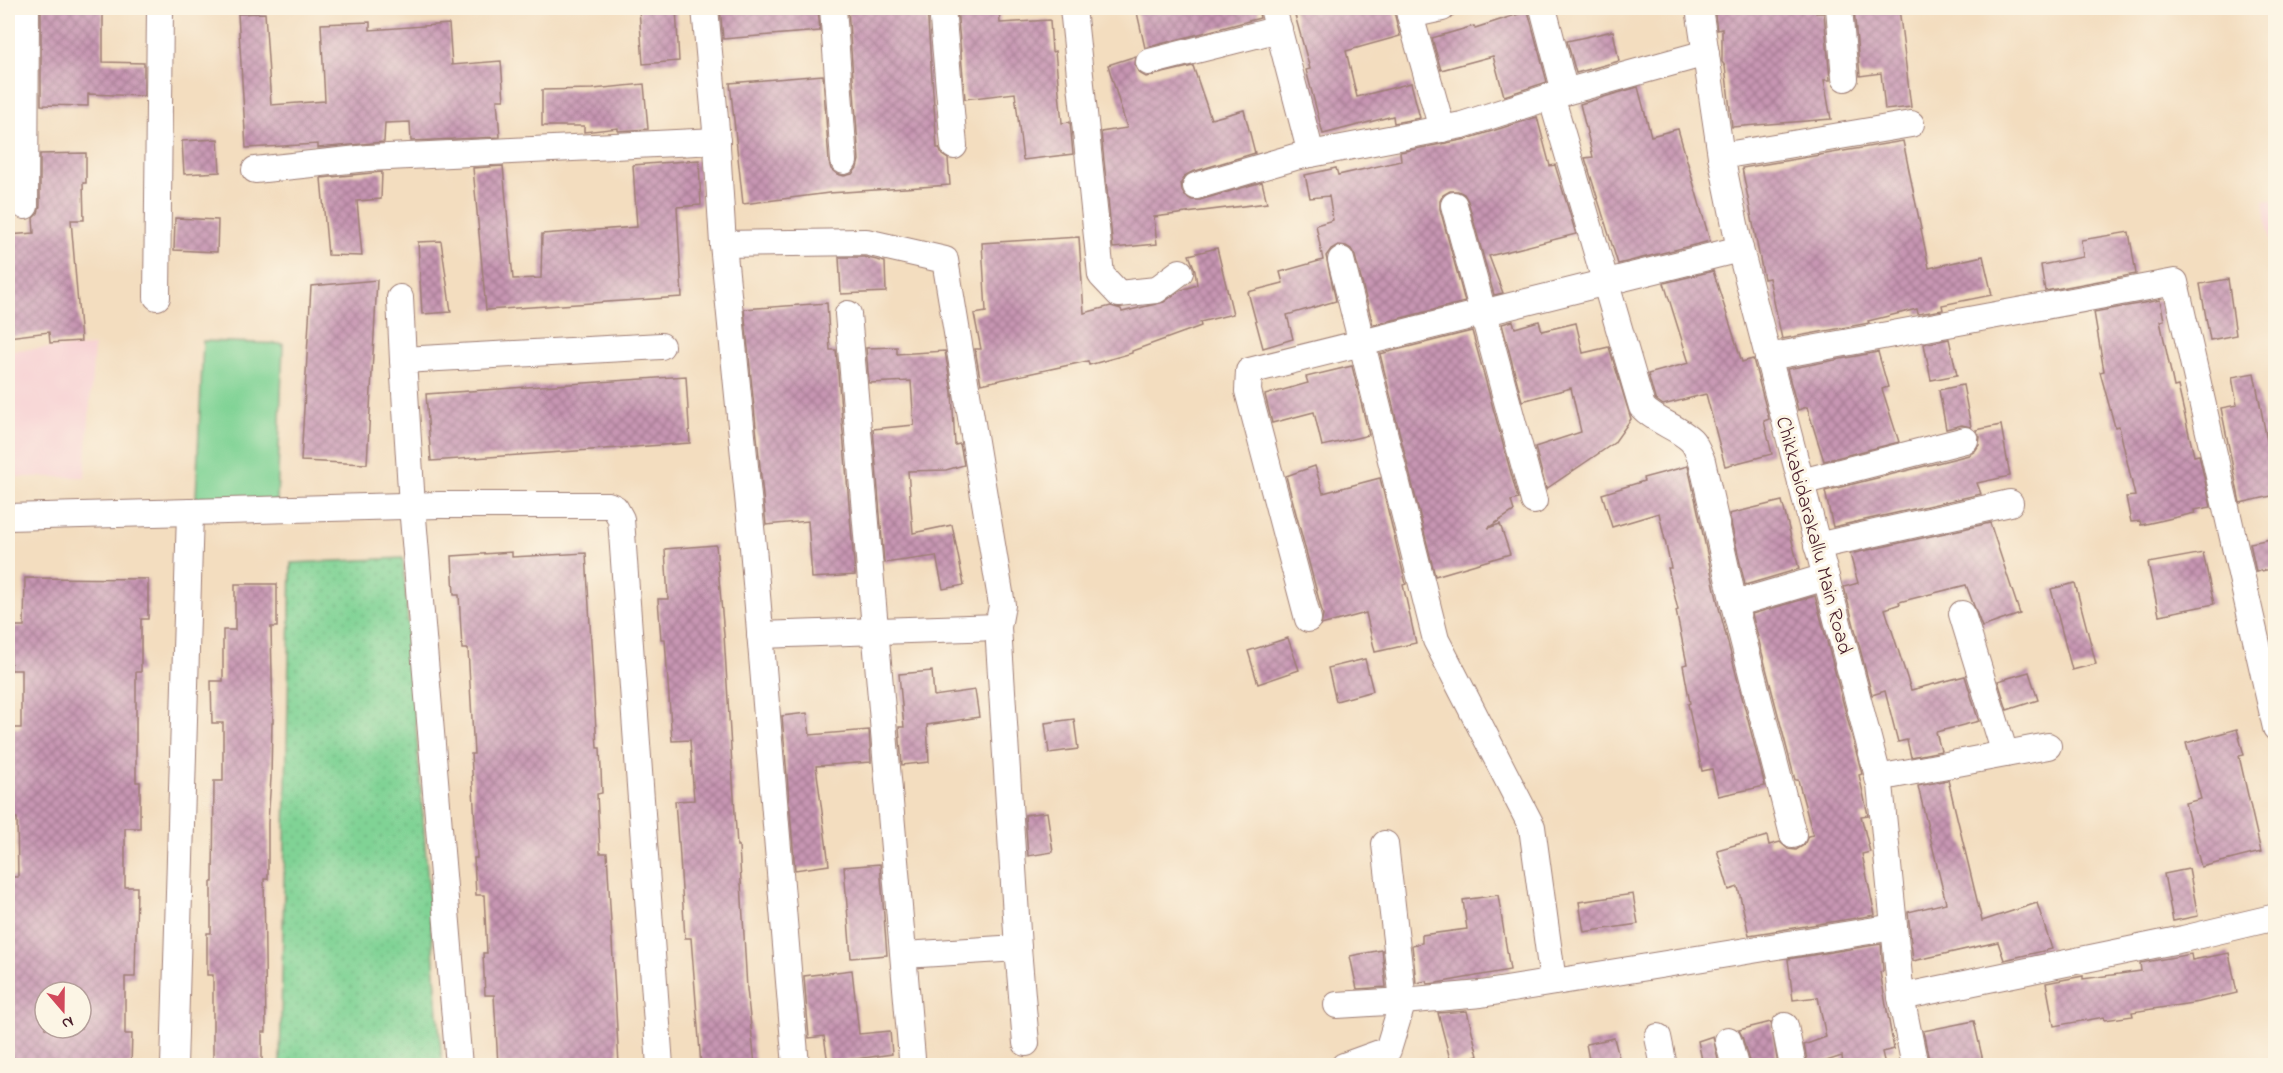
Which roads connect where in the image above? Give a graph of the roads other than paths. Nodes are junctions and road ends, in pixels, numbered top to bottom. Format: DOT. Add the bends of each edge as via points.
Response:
graph roads {
  1 [pos="26,8"];
  2 [pos="160,8"];
  3 [pos="705,8"];
  4 [pos="833,8"];
  5 [pos="942,8"];
  6 [pos="1073,8"];
  7 [pos="1442,8"];
  8 [pos="1543,8"];
  9 [pos="1699,8"];
  10 [pos="1839,8"];
  11 [pos="1409,11"];
  12 [pos="1276,18"];
  13 [pos="1706,53"];
  14 [pos="1149,62"];
  15 [pos="1845,78"];
  16 [pos="1558,94"];
  17 [pos="1911,124"];
  18 [pos="1442,129"];
  19 [pos="717,141"];
  20 [pos="954,146"];
  21 [pos="1311,154"];
  22 [pos="1721,156"];
  23 [pos="844,160"];
  24 [pos="255,170"];
  25 [pos="1196,186"];
  26 [pos="1454,205"];
  27 [pos="26,206"];
  28 [pos="723,244"];
  29 [pos="1740,249"];
  30 [pos="1341,260"];
  31 [pos="1180,272"];
  32 [pos="1606,283"];
  33 [pos="157,297"];
  34 [pos="400,298"];
  35 [pos="1482,313"];
  36 [pos="848,314"];
  37 [pos="1361,343"];
  38 [pos="661,346"];
  39 [pos="1768,357"];
  40 [pos="402,360"];
  41 [pos="1965,440"];
  42 [pos="1801,482"];
  43 [pos="1534,501"];
  44 [pos="2010,503"];
  45 [pos="412,506"];
  46 [pos="190,512"];
  47 [pos="8,517"];
  48 [pos="1817,546"];
  49 [pos="1826,577"];
  50 [pos="1734,604"];
  51 [pos="1962,614"];
  52 [pos="1308,619"];
  53 [pos="998,627"];
  54 [pos="877,631"];
  55 [pos="760,634"];
  56 [pos="2276,728"];
  57 [pos="2048,746"];
  58 [pos="2005,754"];
  59 [pos="1878,778"];
  60 [pos="1793,835"];
  61 [pos="1385,844"];
  62 [pos="2276,917"];
  63 [pos="1894,927"];
  64 [pos="1018,948"];
  65 [pos="904,955"];
  66 [pos="1552,982"];
  67 [pos="1901,997"];
  68 [pos="1403,1001"];
  69 [pos="1337,1005"];
  70 [pos="1785,1026"];
  71 [pos="1658,1037"];
  72 [pos="1728,1040"];
  73 [pos="1026,1043"];
  74 [pos="912,1058"];
  75 [pos="174,1065"];
  76 [pos="459,1065"];
  77 [pos="660,1065"];
  78 [pos="796,1065"];
  79 [pos="1344,1065"];
  80 [pos="1664,1065"];
  81 [pos="1735,1065"];
  82 [pos="1793,1065"];
  83 [pos="1915,1065"];
  1 -- 27 [label="street"];
  2 -- 33 [label="street"];
  3 -- 19 [label="street"];
  4 -- 23 [label="street"];
  5 -- 20 [label="street"];
  6 -- 31 [label="street" via="1101,275 1119,294 1156,290"];
  7 -- 11 [label="street"];
  8 -- 16 [label="street"];
  9 -- 13 [label="street, Chikkabidarakallu Main Road"];
  10 -- 15 [label="street"];
  11 -- 18 [label="street"];
  12 -- 14 [label="street"];
  12 -- 21 [label="street"];
  13 -- 16 [label="street"];
  13 -- 22 [label="street, Chikkabidarakallu Main Road"];
  16 -- 18 [label="street"];
  16 -- 32 [label="street"];
  17 -- 22 [label="street"];
  18 -- 21 [label="street"];
  19 -- 24 [label="street" via="368,158"];
  19 -- 28 [label="street"];
  21 -- 25 [label="street"];
  22 -- 29 [label="street, Chikkabidarakallu Main Road"];
  26 -- 35 [label="street"];
  28 -- 53 [label="street" via="866,242 945,260 1002,605"];
  28 -- 55 [label="street"];
  29 -- 32 [label="street"];
  29 -- 39 [label="street, Chikkabidarakallu Main Road"];
  30 -- 37 [label="street"];
  32 -- 35 [label="street"];
  32 -- 50 [label="street" via="1642,407 1693,441 1702,461"];
  34 -- 40 [label="street"];
  35 -- 37 [label="street"];
  35 -- 43 [label="street"];
  36 -- 54 [label="street"];
  37 -- 52 [label="street" via="1249,371 1248,391"];
  37 -- 66 [label="street" via="1436,640 1532,827"];
  38 -- 40 [label="street"];
  39 -- 42 [label="street, Chikkabidarakallu Main Road"];
  39 -- 56 [label="street" via="2175,282"];
  40 -- 45 [label="street"];
  41 -- 42 [label="street"];
  42 -- 48 [label="street, Chikkabidarakallu Main Road"];
  44 -- 48 [label="street"];
  45 -- 46 [label="street"];
  45 -- 76 [label="street"];
  45 -- 77 [label="street" via="608,505 619,513"];
  46 -- 47 [label="street"];
  46 -- 75 [label="street"];
  48 -- 49 [label="street, Chikkabidarakallu Main Road"];
  49 -- 50 [label="street"];
  49 -- 59 [label="street, Chikkabidarakallu Main Road"];
  50 -- 60 [label="street"];
  51 -- 58 [label="street"];
  53 -- 54 [label="street"];
  53 -- 64 [label="street"];
  54 -- 55 [label="street"];
  54 -- 65 [label="street"];
  55 -- 78 [label="street"];
  57 -- 58 [label="street"];
  58 -- 59 [label="street"];
  59 -- 63 [label="street, Chikkabidarakallu Main Road"];
  61 -- 68 [label="street"];
  62 -- 67 [label="street"];
  63 -- 66 [label="street"];
  63 -- 67 [label="street, Chikkabidarakallu Main Road"];
  64 -- 65 [label="street"];
  64 -- 73 [label="street"];
  65 -- 74 [label="street"];
  66 -- 68 [label="street"];
  67 -- 83 [label="street, Chikkabidarakallu Main Road"];
  68 -- 69 [label="street"];
  68 -- 79 [label="street" via="1388,1050"];
  70 -- 82 [label="street"];
  71 -- 80 [label="street"];
  72 -- 81 [label="street"];
}
